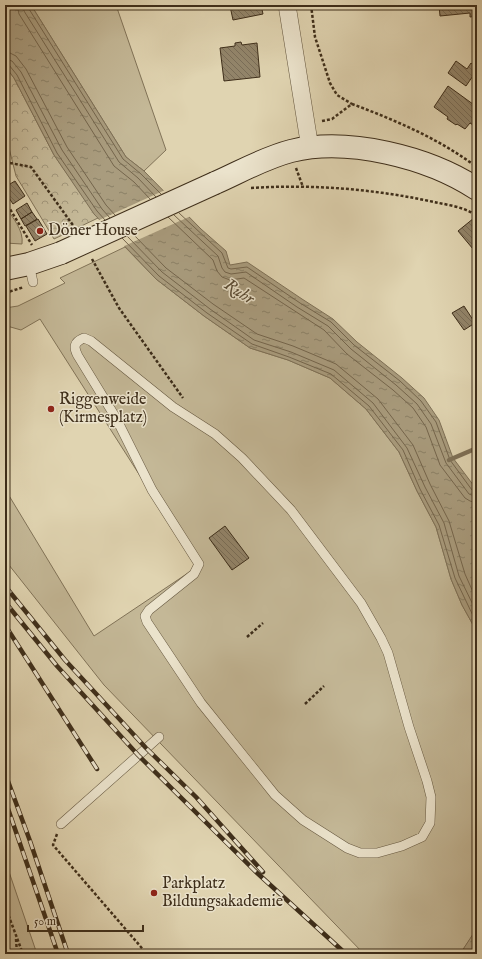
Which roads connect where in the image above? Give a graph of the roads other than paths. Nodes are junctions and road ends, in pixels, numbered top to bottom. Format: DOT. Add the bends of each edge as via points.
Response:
graph roads {
  1 [pos="289,6"];
  2 [pos="310,148"];
  3 [pos="477,189"];
  4 [pos="5,269"];
  5 [pos="74,348"];
  6 [pos="159,737"];
  7 [pos="61,824"];
  1 -- 2 [label="street"];
  2 -- 3 [label="street" via="341,147 403,156 439,168"];
  2 -- 4 [label="street, bridge" via="268,158 41,265"];
  5 -- 5 [label="lane" via="116,418 152,490 199,564 194,574 145,616 201,703 274,795 303,820 347,848 360,853 376,853 422,837 430,823 431,797 427,781 388,653 361,604 291,510 242,458 215,434 173,407 91,341 81,339"];
  6 -- 7 [label="lane"];
}
